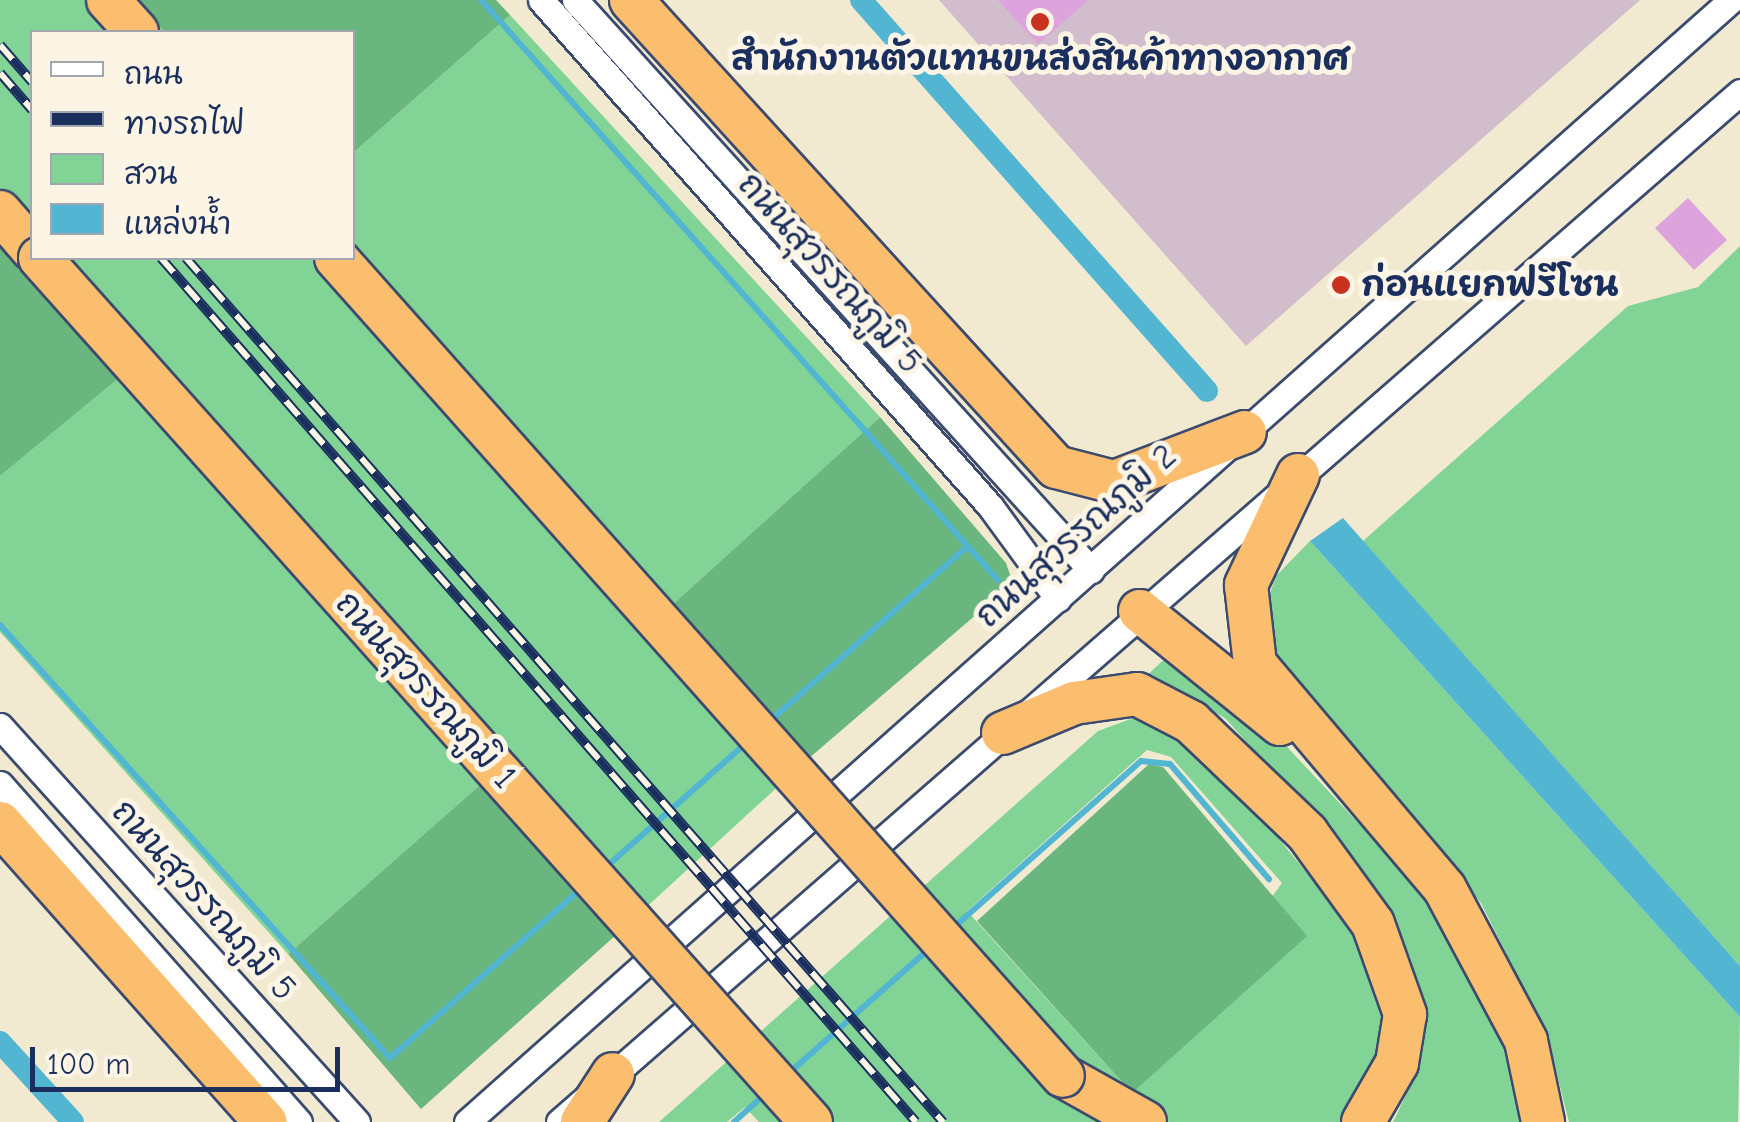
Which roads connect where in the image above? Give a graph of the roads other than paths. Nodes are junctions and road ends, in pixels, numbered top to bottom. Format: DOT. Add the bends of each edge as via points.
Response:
graph roads {
  1 [pos="108,0"];
  2 [pos="541,0"];
  3 [pos="575,0"];
  4 [pos="630,0"];
  5 [pos="1732,0"];
  6 [pos="135,30"];
  7 [pos="1740,92"];
  8 [pos="0,212"];
  9 [pos="30,247"];
  10 [pos="42,260"];
  11 [pos="338,260"];
  12 [pos="1245,432"];
  13 [pos="1298,476"];
  14 [pos="1091,570"];
  15 [pos="1058,599"];
  16 [pos="1140,611"];
  17 [pos="0,726"];
  18 [pos="1003,733"];
  19 [pos="1342,773"];
  20 [pos="0,784"];
  21 [pos="0,823"];
  22 [pos="613,1074"];
  23 [pos="1063,1076"];
  24 [pos="1540,1104"];
  25 [pos="266,1122"];
  26 [pos="299,1122"];
  27 [pos="357,1122"];
  28 [pos="467,1122"];
  29 [pos="559,1122"];
  30 [pos="582,1122"];
  31 [pos="811,1122"];
  32 [pos="1102,1122"];
  33 [pos="1145,1122"];
  34 [pos="1362,1122"];
  1 -- 6 [label="highway"];
  2 -- 15 [label="street, ถนนสุวรรณภูมิ 5" via="990,506"];
  3 -- 14 [label="street, ถนนสุวรรณภูมิ 5"];
  4 -- 12 [label="highway" via="1056,466 1130,479"];
  5 -- 12 [label="street, ถนนสุวรรณภูมิ 2"];
  7 -- 13 [label="street"];
  8 -- 9 [label="highway"];
  10 -- 31 [label="highway, ถนนสุวรรณภูมิ 1, bridge"];
  11 -- 23 [label="highway, bridge"];
  12 -- 14 [label="street, ถนนสุวรรณภูมิ 2"];
  13 -- 16 [label="street"];
  13 -- 19 [label="highway" via="1246,584 1246,638 1256,664"];
  14 -- 15 [label="street, ถนนสุวรรณภูมิ 2"];
  15 -- 28 [label="street, ถนนสุวรรณภูมิ 2"];
  16 -- 18 [label="street"];
  16 -- 19 [label="highway"];
  17 -- 27 [label="street, ถนนสุวรรณภูมิ 5"];
  18 -- 22 [label="street"];
  18 -- 34 [label="highway" via="1074,703 1137,694 1191,722 1308,834 1373,924 1405,1014 1398,1063"];
  19 -- 24 [label="highway" via="1444,889 1493,968"];
  20 -- 26 [label="street"];
  21 -- 25 [label="highway"];
  22 -- 29 [label="street"];
  22 -- 30 [label="highway"];
  23 -- 32 [label="highway"];
  23 -- 33 [label="highway"];
}
